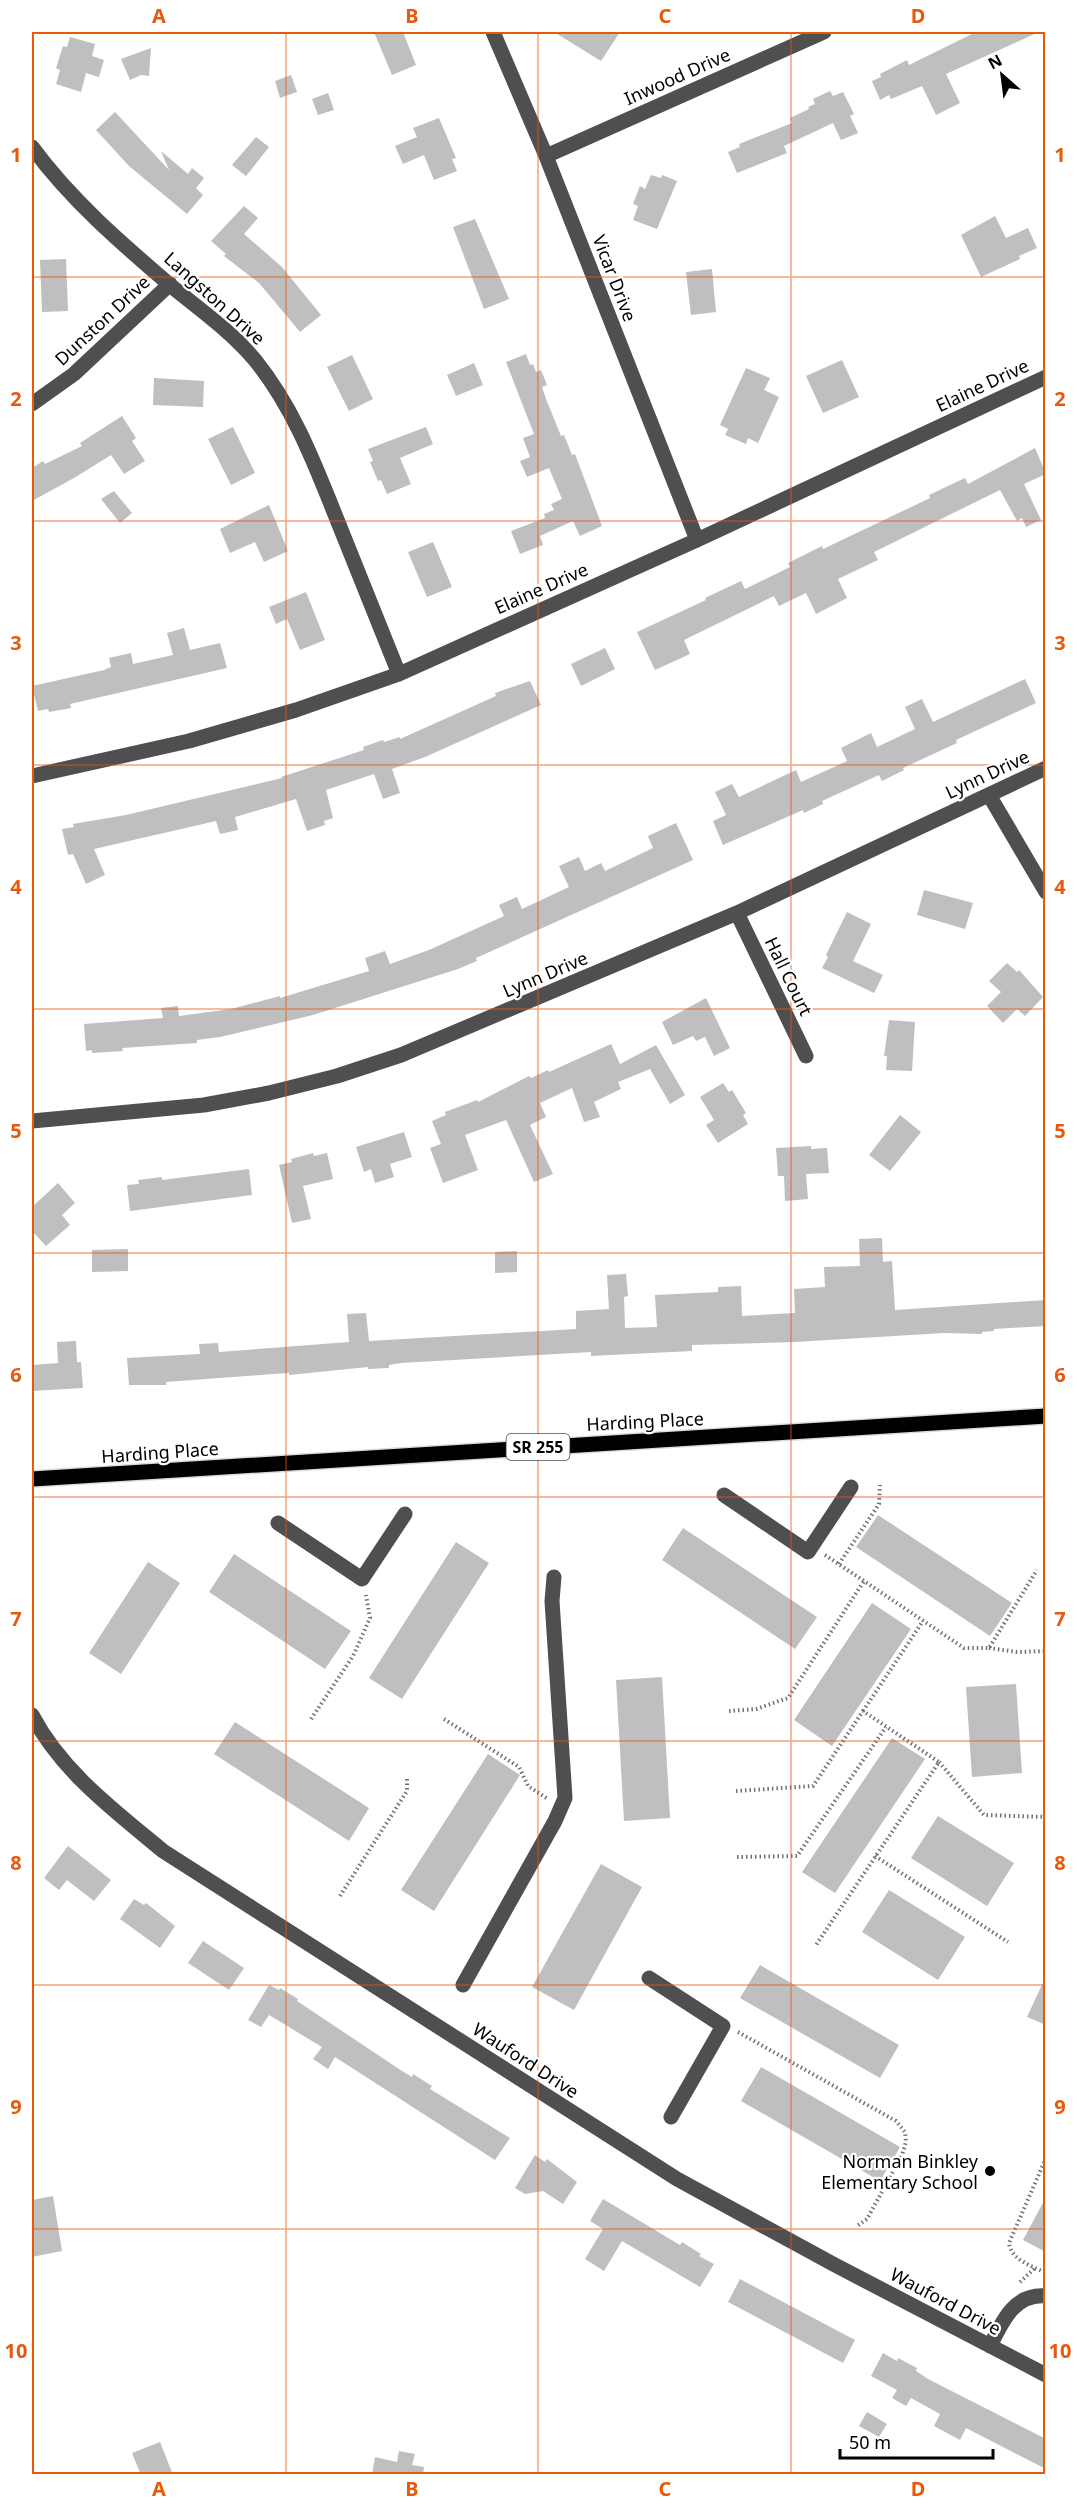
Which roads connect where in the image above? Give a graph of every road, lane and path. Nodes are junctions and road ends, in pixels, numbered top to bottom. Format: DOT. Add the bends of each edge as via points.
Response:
graph roads {
  1 [pos="493,32"];
  2 [pos="824,32"];
  3 [pos="32,147"];
  4 [pos="546,156"];
  5 [pos="170,284"];
  6 [pos="1046,376"];
  7 [pos="32,404"];
  8 [pos="697,540"];
  9 [pos="399,674"];
  10 [pos="1046,768"];
  11 [pos="32,776"];
  12 [pos="988,795"];
  13 [pos="1046,892"];
  14 [pos="736,913"];
  15 [pos="806,1056"];
  16 [pos="32,1121"];
  17 [pos="1046,1416"];
  18 [pos="32,1479"];
  19 [pos="880,1485"];
  20 [pos="851,1487"];
  21 [pos="724,1495"];
  22 [pos="405,1514"];
  23 [pos="279,1523"];
  24 [pos="812,1546"];
  25 [pos="839,1564"];
  26 [pos="1037,1570"];
  27 [pos="554,1577"];
  28 [pos="362,1579"];
  29 [pos="864,1581"];
  30 [pos="923,1621"];
  31 [pos="989,1648"];
  32 [pos="1046,1651"];
  33 [pos="729,1711"];
  34 [pos="863,1711"];
  35 [pos="32,1715"];
  36 [pos="311,1719"];
  37 [pos="444,1719"];
  38 [pos="886,1727"];
  39 [pos="939,1762"];
  40 [pos="406,1778"];
  41 [pos="736,1791"];
  42 [pos="562,1807"];
  43 [pos="1046,1816"];
  44 [pos="875,1856"];
  45 [pos="737,1857"];
  46 [pos="340,1896"];
  47 [pos="1008,1942"];
  48 [pos="816,1945"];
  49 [pos="649,1978"];
  50 [pos="463,1985"];
  51 [pos="723,2026"];
  52 [pos="671,2117"];
  53 [pos="1046,2158"];
  54 [pos="856,2226"];
  55 [pos="1046,2273"];
  56 [pos="1046,2296"];
  57 [pos="990,2346"];
  58 [pos="1046,2375"];
  1 -- 4 [label="street, Vicar Drive"];
  2 -- 4 [label="street, Inwood Drive"];
  3 -- 5 [label="street, Langston Drive" via="53,177"];
  4 -- 8 [label="street, Vicar Drive"];
  5 -- 7 [label="street, Dunston Drive" via="74,374"];
  5 -- 9 [label="street, Langston Drive" via="226,330 278,390 314,462"];
  6 -- 8 [label="street, Elaine Drive"];
  8 -- 9 [label="street, Elaine Drive"];
  9 -- 11 [label="street, Elaine Drive" via="189,741"];
  10 -- 12 [label="street, Lynn Drive"];
  12 -- 13 [label="street"];
  12 -- 14 [label="street, Lynn Drive"];
  14 -- 15 [label="street, Hall Court"];
  14 -- 16 [label="street, Lynn Drive" via="421,1047 337,1076 204,1106"];
  17 -- 18 [label="main road, Harding Place / SR 255"];
  19 -- 25 [label="path" via="879,1504"];
  20 -- 24 [label="street"];
  21 -- 24 [label="street" via="808,1552"];
  22 -- 28 [label="street"];
  23 -- 28 [label="street"];
  24 -- 25 [label="path"];
  25 -- 29 [label="path"];
  26 -- 31 [label="path"];
  27 -- 42 [label="street" via="552,1601 566,1790"];
  28 -- 36 [label="path" via="370,1618 353,1656"];
  29 -- 30 [label="path"];
  29 -- 33 [label="path" via="788,1698 756,1709"];
  30 -- 31 [label="path" via="964,1648"];
  30 -- 34 [label="path"];
  31 -- 32 [label="path"];
  34 -- 38 [label="path"];
  34 -- 41 [label="path" via="813,1786"];
  35 -- 57 [label="street, Wauford Drive" via="64,1762 96,1796 163,1851 677,2178"];
  37 -- 42 [label="path" via="519,1767 528,1786"];
  38 -- 39 [label="path"];
  38 -- 45 [label="path" via="796,1857"];
  39 -- 43 [label="path" via="984,1815"];
  39 -- 44 [label="path"];
  40 -- 46 [label="path" via="407,1791"];
  42 -- 50 [label="street"];
  44 -- 47 [label="path"];
  44 -- 48 [label="path"];
  49 -- 51 [label="street"];
  51 -- 52 [label="street"];
  51 -- 54 [label="path" via="755,2040 902,2127 906,2142 902,2155 867,2219"];
  53 -- 55 [label="path" via="1009,2242 1018,2258"];
  56 -- 57 [label="street" via="1030,2297 1017,2304 1003,2320"];
  57 -- 58 [label="street, Wauford Drive"];
}
